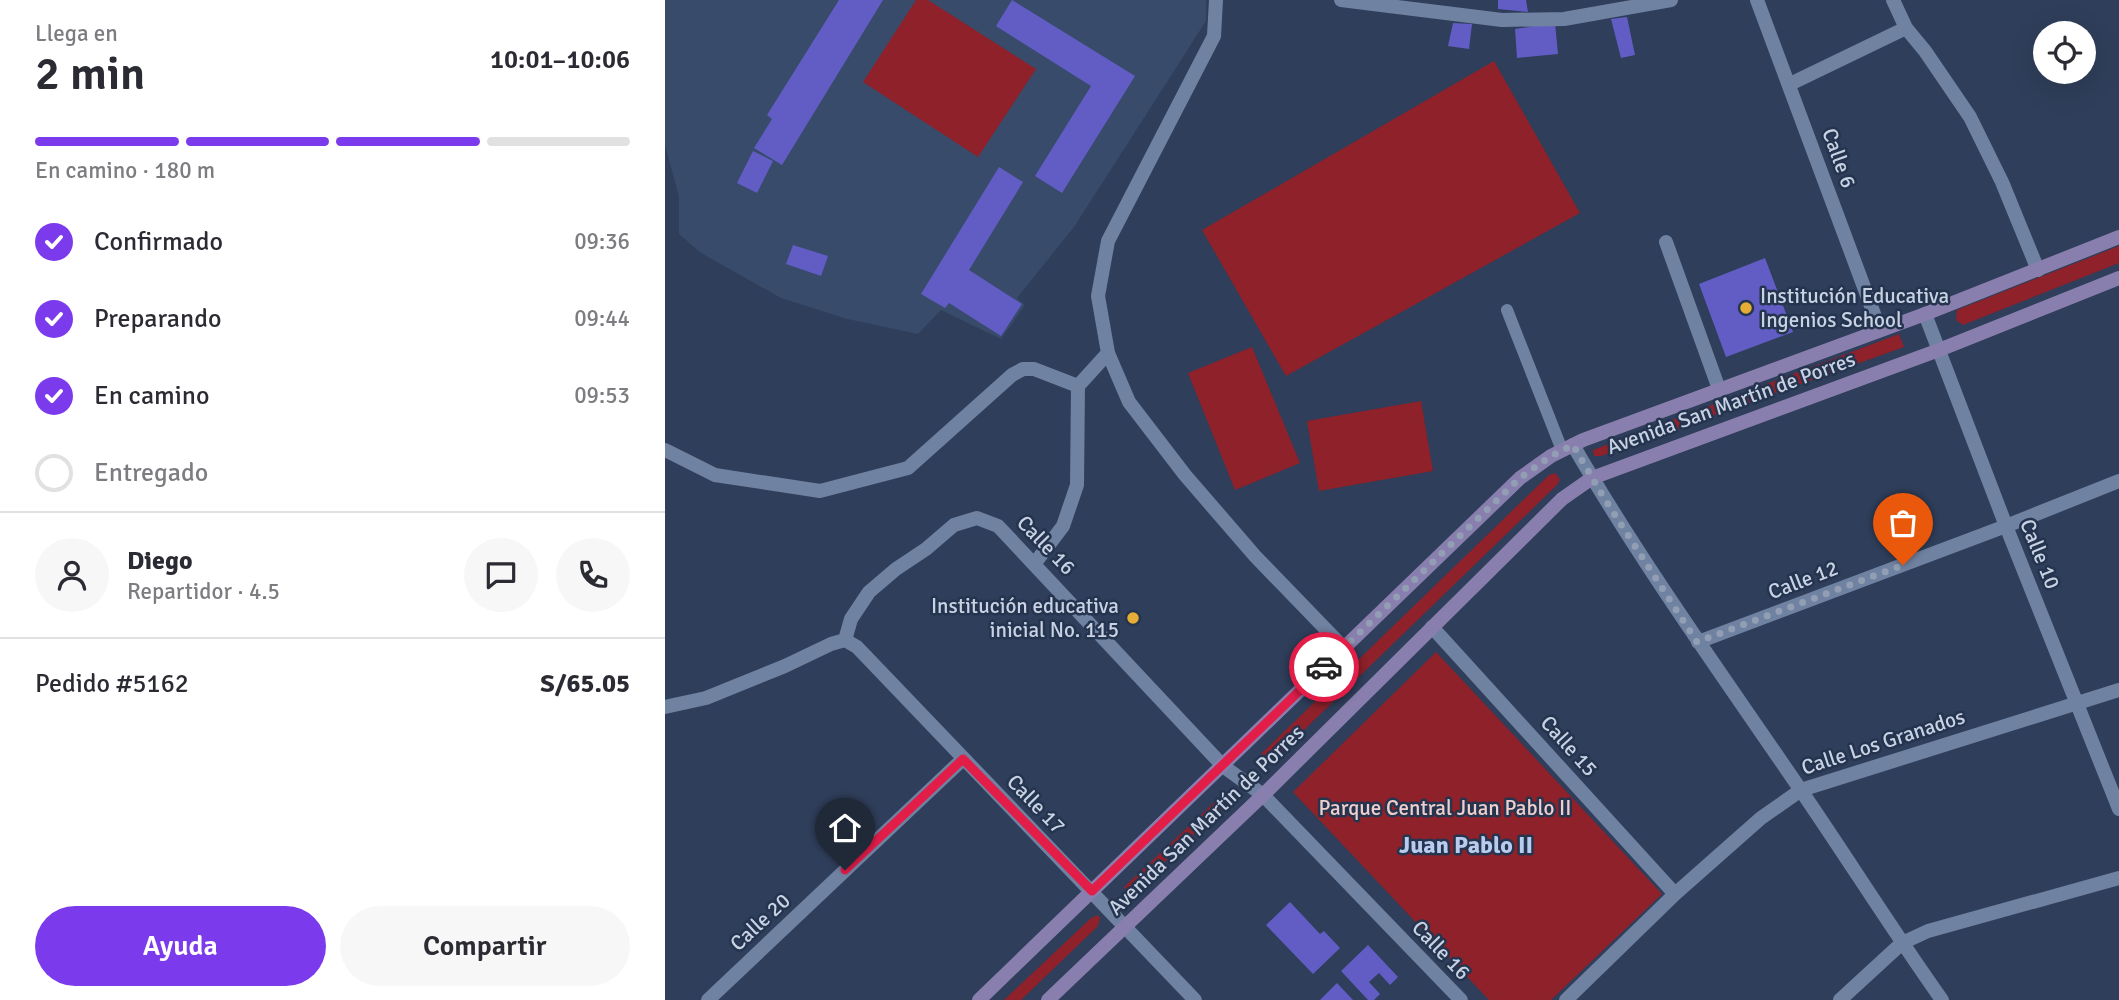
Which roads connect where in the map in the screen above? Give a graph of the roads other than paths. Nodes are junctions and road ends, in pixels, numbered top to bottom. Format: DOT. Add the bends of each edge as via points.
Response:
graph roads {
  1 [pos="1216,0"];
  2 [pos="1341,0"];
  3 [pos="1671,0"];
  4 [pos="1757,0"];
  5 [pos="1893,0"];
  6 [pos="1906,28"];
  7 [pos="1790,84"];
  8 [pos="2119,237"];
  9 [pos="1666,242"];
  10 [pos="2038,271"];
  11 [pos="2119,278"];
  12 [pos="1507,310"];
  13 [pos="1925,314"];
  14 [pos="1879,330"];
  15 [pos="1939,349"];
  16 [pos="1108,354"];
  17 [pos="1078,386"];
  18 [pos="1719,388"];
  19 [pos="1568,447"];
  20 [pos="665,450"];
  21 [pos="1592,478"];
  22 [pos="2119,481"];
  23 [pos="2006,526"];
  24 [pos="1035,563"];
  25 [pos="1432,627"];
  26 [pos="845,640"];
  27 [pos="1697,642"];
  28 [pos="1344,648"];
  29 [pos="2119,690"];
  30 [pos="2077,703"];
  31 [pos="665,707"];
  32 [pos="963,759"];
  33 [pos="1223,766"];
  34 [pos="1801,790"];
  35 [pos="1263,795"];
  36 [pos="2119,809"];
  37 [pos="2119,878"];
  38 [pos="1092,891"];
  39 [pos="1675,894"];
  40 [pos="1125,928"];
  41 [pos="1902,943"];
  42 [pos="708,1000"];
  43 [pos="979,1000"];
  44 [pos="1048,1000"];
  45 [pos="1195,1000"];
  46 [pos="1461,1000"];
  47 [pos="1566,1000"];
  48 [pos="1840,1000"];
  49 [pos="1942,1000"];
  1 -- 16 [label="street" via="1214,36 1108,241 1098,296"];
  2 -- 3 [label="street" via="1502,20 1564,19"];
  4 -- 7 [label="street, Calle 6"];
  5 -- 6 [label="street"];
  6 -- 7 [label="street"];
  6 -- 10 [label="street" via="1970,117"];
  7 -- 14 [label="street, Calle 6"];
  8 -- 10 [label="main road, Avenida San Martín de Porres"];
  9 -- 18 [label="street"];
  10 -- 13 [label="main road, Avenida San Martín de Porres"];
  11 -- 15 [label="main road, Avenida San Martín de Porres"];
  12 -- 19 [label="lane"];
  13 -- 14 [label="main road, Avenida San Martín de Porres"];
  13 -- 15 [label="street, Calle 10"];
  14 -- 18 [label="main road, Avenida San Martín de Porres"];
  15 -- 21 [label="main road, Avenida San Martín de Porres"];
  15 -- 23 [label="street, Calle 10"];
  16 -- 17 [label="street"];
  16 -- 28 [label="street" via="1129,402 1185,475"];
  17 -- 20 [label="street" via="1023,369 908,468 820,491 715,475"];
  17 -- 24 [label="street" via="1077,485 1063,526"];
  18 -- 19 [label="main road, Avenida San Martín de Porres"];
  19 -- 21 [label="street"];
  19 -- 28 [label="main road, Avenida San Martín de Porres" via="1520,478"];
  21 -- 25 [label="main road, Avenida San Martín de Porres" via="1562,499"];
  21 -- 27 [label="street"];
  22 -- 23 [label="street, Calle 12"];
  23 -- 27 [label="street, Calle 12"];
  23 -- 30 [label="street, Calle 10"];
  24 -- 26 [label="street, Calle 16" via="998,526 977,518 954,525 869,592 851,619"];
  24 -- 33 [label="street, Calle 16"];
  25 -- 35 [label="main road, Avenida San Martín de Porres"];
  25 -- 39 [label="street, Calle 15"];
  26 -- 31 [label="street" via="706,698"];
  26 -- 32 [label="street, Calle 17" via="857,647"];
  27 -- 34 [label="street"];
  28 -- 33 [label="main road, Avenida San Martín de Porres"];
  29 -- 30 [label="street, Calle Los Granados"];
  30 -- 34 [label="street, Calle Los Granados"];
  30 -- 36 [label="street, Calle 10"];
  32 -- 38 [label="street, Calle 17"];
  32 -- 42 [label="street, Calle 20"];
  33 -- 35 [label="street, Calle 16"];
  33 -- 38 [label="main road, Avenida San Martín de Porres"];
  34 -- 39 [label="street, Calle Los Granados" via="1761,818"];
  34 -- 41 [label="street"];
  35 -- 40 [label="main road, Avenida San Martín de Porres"];
  35 -- 46 [label="street, Calle 16"];
  37 -- 41 [label="street" via="1928,931"];
  38 -- 40 [label="street, Calle 17"];
  38 -- 43 [label="main road, Avenida San Martín de Porres"];
  39 -- 47 [label="street, Calle Los Granados"];
  40 -- 44 [label="main road, Avenida San Martín de Porres"];
  40 -- 45 [label="street, Calle 17"];
  41 -- 48 [label="street"];
  41 -- 49 [label="street"];
}
